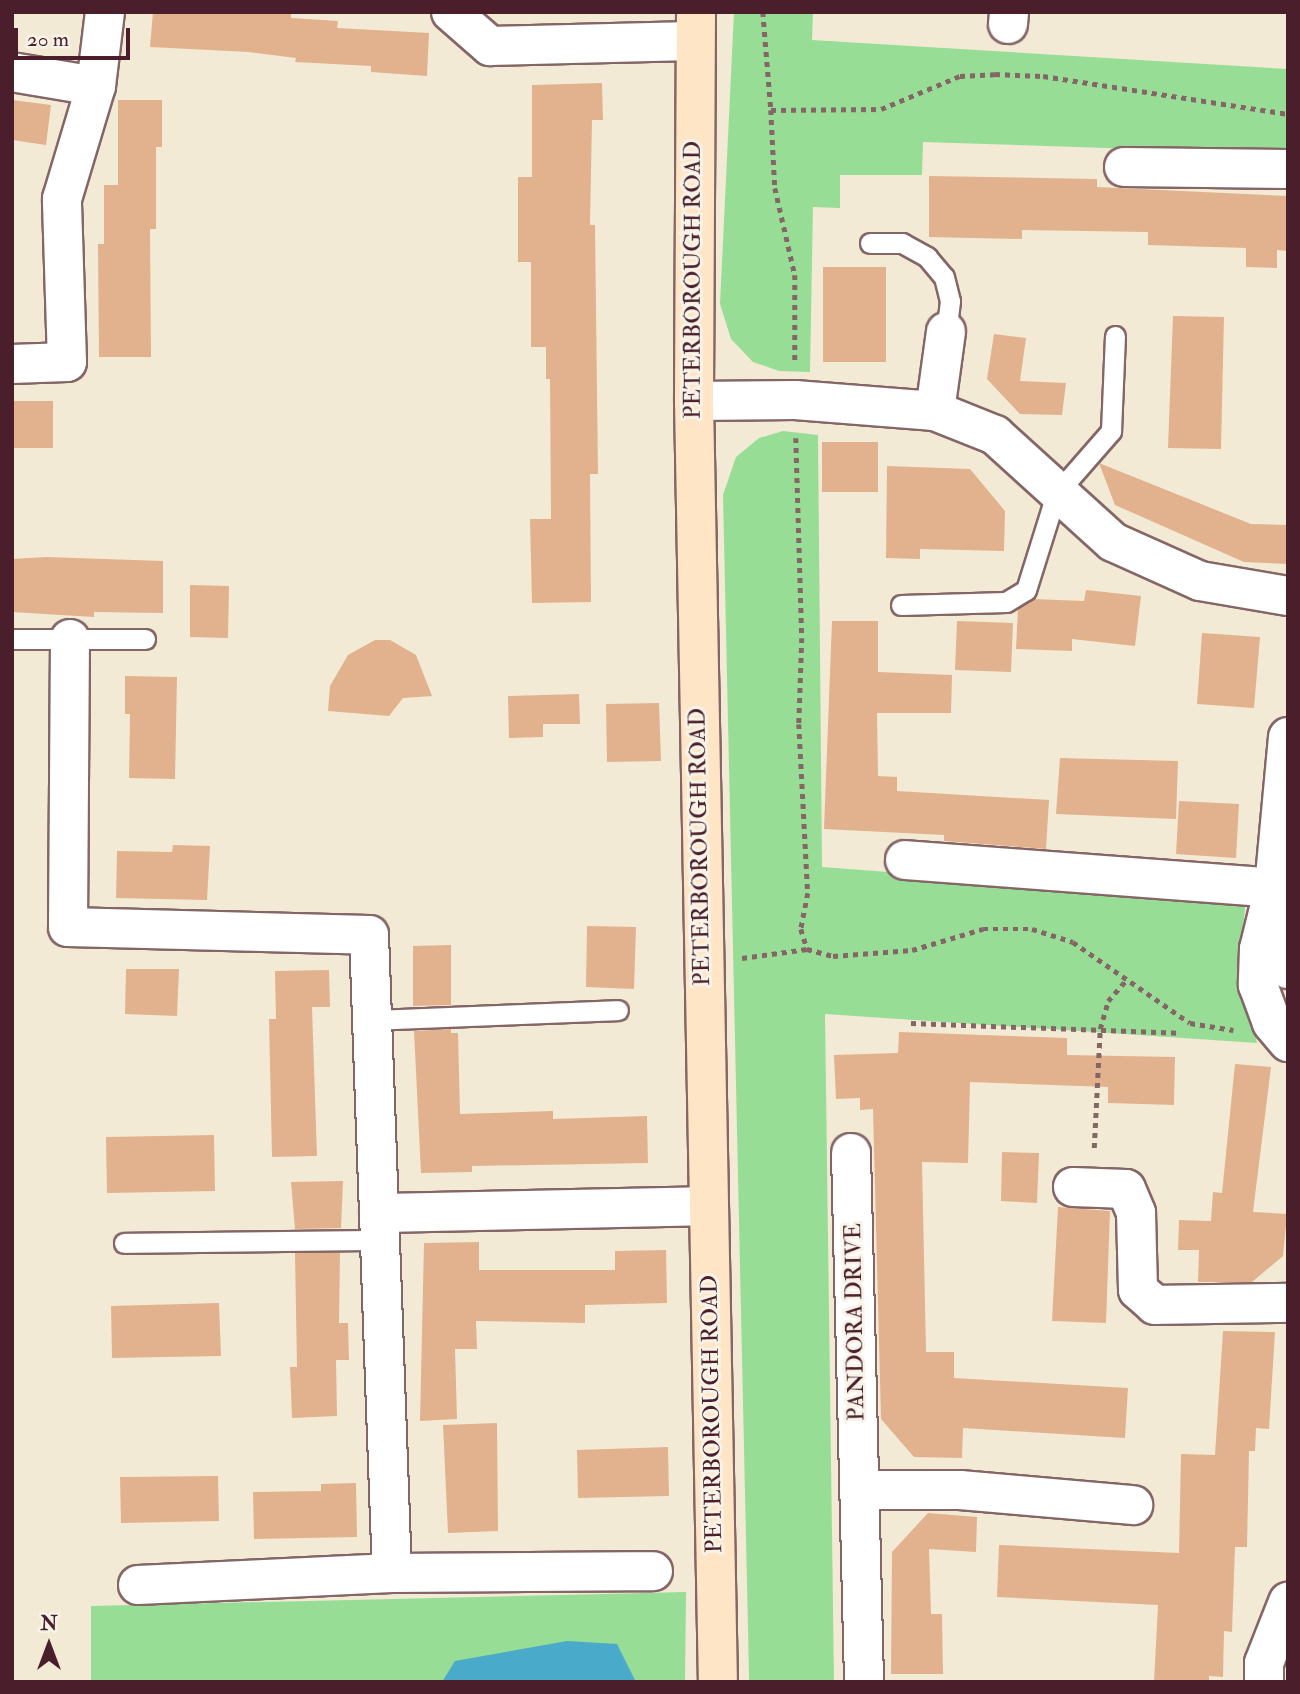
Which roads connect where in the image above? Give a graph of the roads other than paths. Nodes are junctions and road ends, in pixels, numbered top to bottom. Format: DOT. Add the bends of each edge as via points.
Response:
graph roads {
  1 [pos="105,12"];
  2 [pos="451,12"];
  3 [pos="694,27"];
  4 [pos="12,72"];
  5 [pos="96,86"];
  6 [pos="1124,167"];
  7 [pos="1288,169"];
  8 [pos="870,243"];
  9 [pos="946,332"];
  10 [pos="1115,336"];
  11 [pos="12,363"];
  12 [pos="694,401"];
  13 [pos="934,411"];
  14 [pos="1056,494"];
  15 [pos="1288,596"];
  16 [pos="901,605"];
  17 [pos="12,639"];
  18 [pos="71,639"];
  19 [pos="145,639"];
  20 [pos="1288,737"];
  21 [pos="905,860"];
  22 [pos="1277,897"];
  23 [pos="1288,969"];
  24 [pos="618,1010"];
  25 [pos="372,1020"];
  26 [pos="1280,1032"];
  27 [pos="851,1153"];
  28 [pos="1082,1188"];
  29 [pos="707,1206"];
  30 [pos="380,1227"];
  31 [pos="124,1243"];
  32 [pos="1288,1303"];
  33 [pos="859,1490"];
  34 [pos="1133,1504"];
  35 [pos="653,1571"];
  36 [pos="392,1573"];
  37 [pos="138,1584"];
  38 [pos="1288,1602"];
  39 [pos="718,1682"];
  40 [pos="864,1682"];
  41 [pos="1264,1682"];
  1 -- 5 [label="street"];
  2 -- 3 [label="street" via="489,46"];
  3 -- 12 [label="main road, PETERBOROUGH ROAD"];
  4 -- 5 [label="street"];
  5 -- 11 [label="street" via="62,200 67,362"];
  6 -- 7 [label="street"];
  8 -- 9 [label="lane" via="902,243 927,257 944,277 950,301"];
  9 -- 13 [label="street"];
  10 -- 14 [label="lane" via="1111,431"];
  12 -- 13 [label="street" via="795,400"];
  12 -- 29 [label="main road, PETERBOROUGH ROAD"];
  13 -- 14 [label="street" via="995,435"];
  14 -- 15 [label="street" via="1113,542 1199,580"];
  14 -- 16 [label="lane" via="1026,590 1006,602"];
  17 -- 18 [label="lane"];
  18 -- 19 [label="lane"];
  18 -- 25 [label="street" via="68,927 369,935"];
  20 -- 22 [label="street"];
  21 -- 22 [label="street"];
  22 -- 23 [label="street"];
  22 -- 26 [label="street" via="1259,949 1258,985"];
  24 -- 25 [label="lane"];
  25 -- 30 [label="street"];
  27 -- 33 [label="street, PANDORA DRIVE"];
  28 -- 32 [label="street" via="1126,1189 1136,1213 1138,1290 1155,1305"];
  29 -- 30 [label="street"];
  29 -- 39 [label="main road, PETERBOROUGH ROAD"];
  30 -- 31 [label="lane"];
  30 -- 36 [label="street"];
  33 -- 34 [label="street" via="960,1490"];
  33 -- 40 [label="street, PANDORA DRIVE"];
  35 -- 36 [label="street"];
  36 -- 37 [label="street"];
  38 -- 41 [label="street" via="1264,1662"];
}
